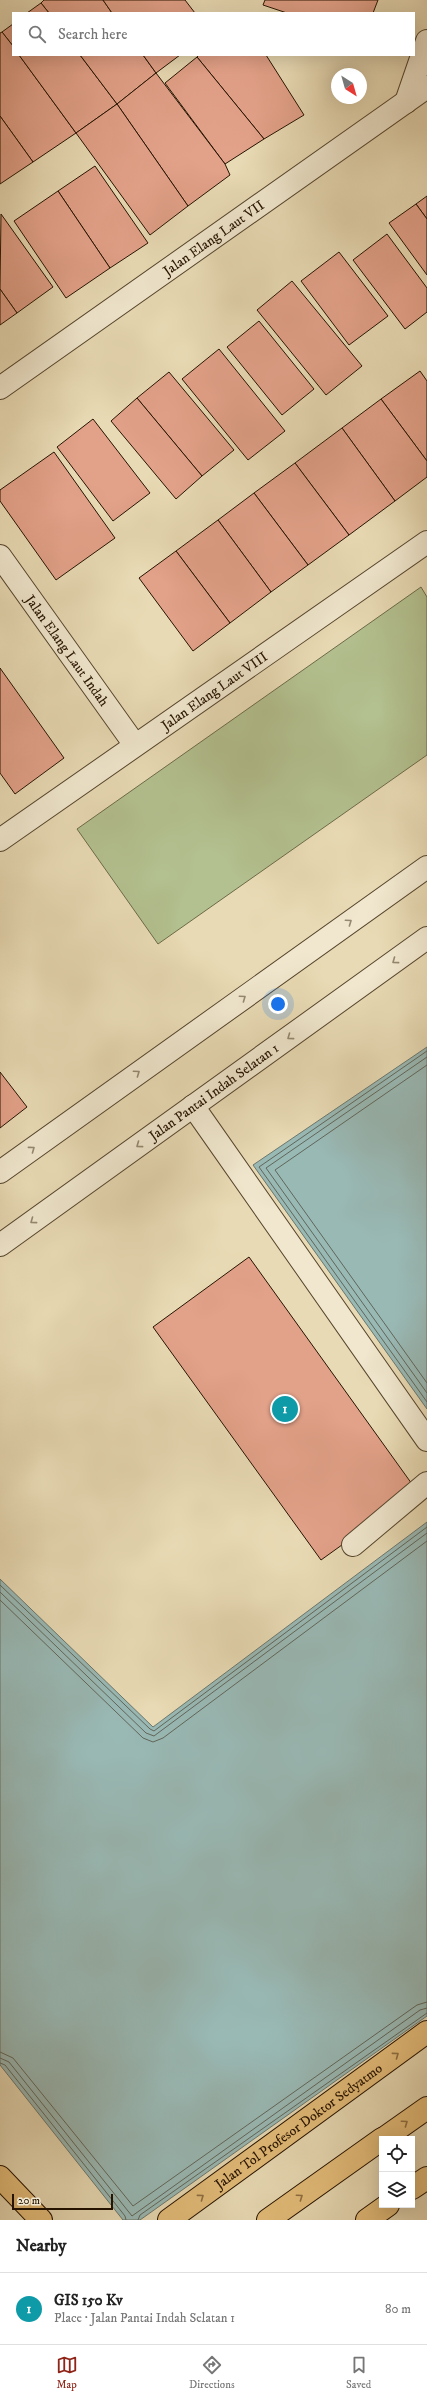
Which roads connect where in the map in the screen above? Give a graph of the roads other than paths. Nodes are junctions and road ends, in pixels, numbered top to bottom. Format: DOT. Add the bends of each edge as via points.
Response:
graph roads {
  1 [pos="427,41"];
  2 [pos="427,87"];
  3 [pos="406,102"];
  4 [pos="0,388"];
  5 [pos="427,542"];
  6 [pos="0,556"];
  7 [pos="135,745"];
  8 [pos="0,840"];
  9 [pos="427,867"];
  10 [pos="427,938"];
  11 [pos="193,1106"];
  12 [pos="0,1172"];
  13 [pos="0,1244"];
  14 [pos="427,1440"];
  15 [pos="427,1483"];
  16 [pos="353,1545"];
  17 [pos="427,2032"];
  18 [pos="427,2108"];
  19 [pos="386,2136"];
  20 [pos="379,2141"];
  21 [pos="0,2176"];
  22 [pos="427,2178"];
  23 [pos="415,2186"];
  24 [pos="384,2208"];
  25 [pos="41,2220"];
  26 [pos="169,2220"];
  27 [pos="268,2220"];
  28 [pos="367,2220"];
  1 -- 3 [label="street"];
  2 -- 3 [label="street, Jalan Elang Laut VII"];
  3 -- 4 [label="street, Jalan Elang Laut VII"];
  5 -- 7 [label="street, Jalan Elang Laut VIII"];
  6 -- 7 [label="street, Jalan Elang Laut Indah"];
  7 -- 8 [label="street, Jalan Elang Laut VIII"];
  12 -- 9 [label="street, one-way"];
  10 -- 11 [label="street, Jalan Pantai Indah Selatan 1, one-way"];
  11 -- 13 [label="street, Jalan Pantai Indah Selatan 1, one-way"];
  11 -- 14 [label="street"];
  15 -- 16 [label="street"];
  26 -- 17 [label="main road, Jalan Tol Profesor Doktor Sedyatmo, one-way"];
  19 -- 18 [label="main road, one-way"];
  27 -- 20 [label="main road, one-way"];
  21 -- 25 [label="main road"];
  22 -- 23 [label="main road"];
  24 -- 28 [label="main road"];
}
